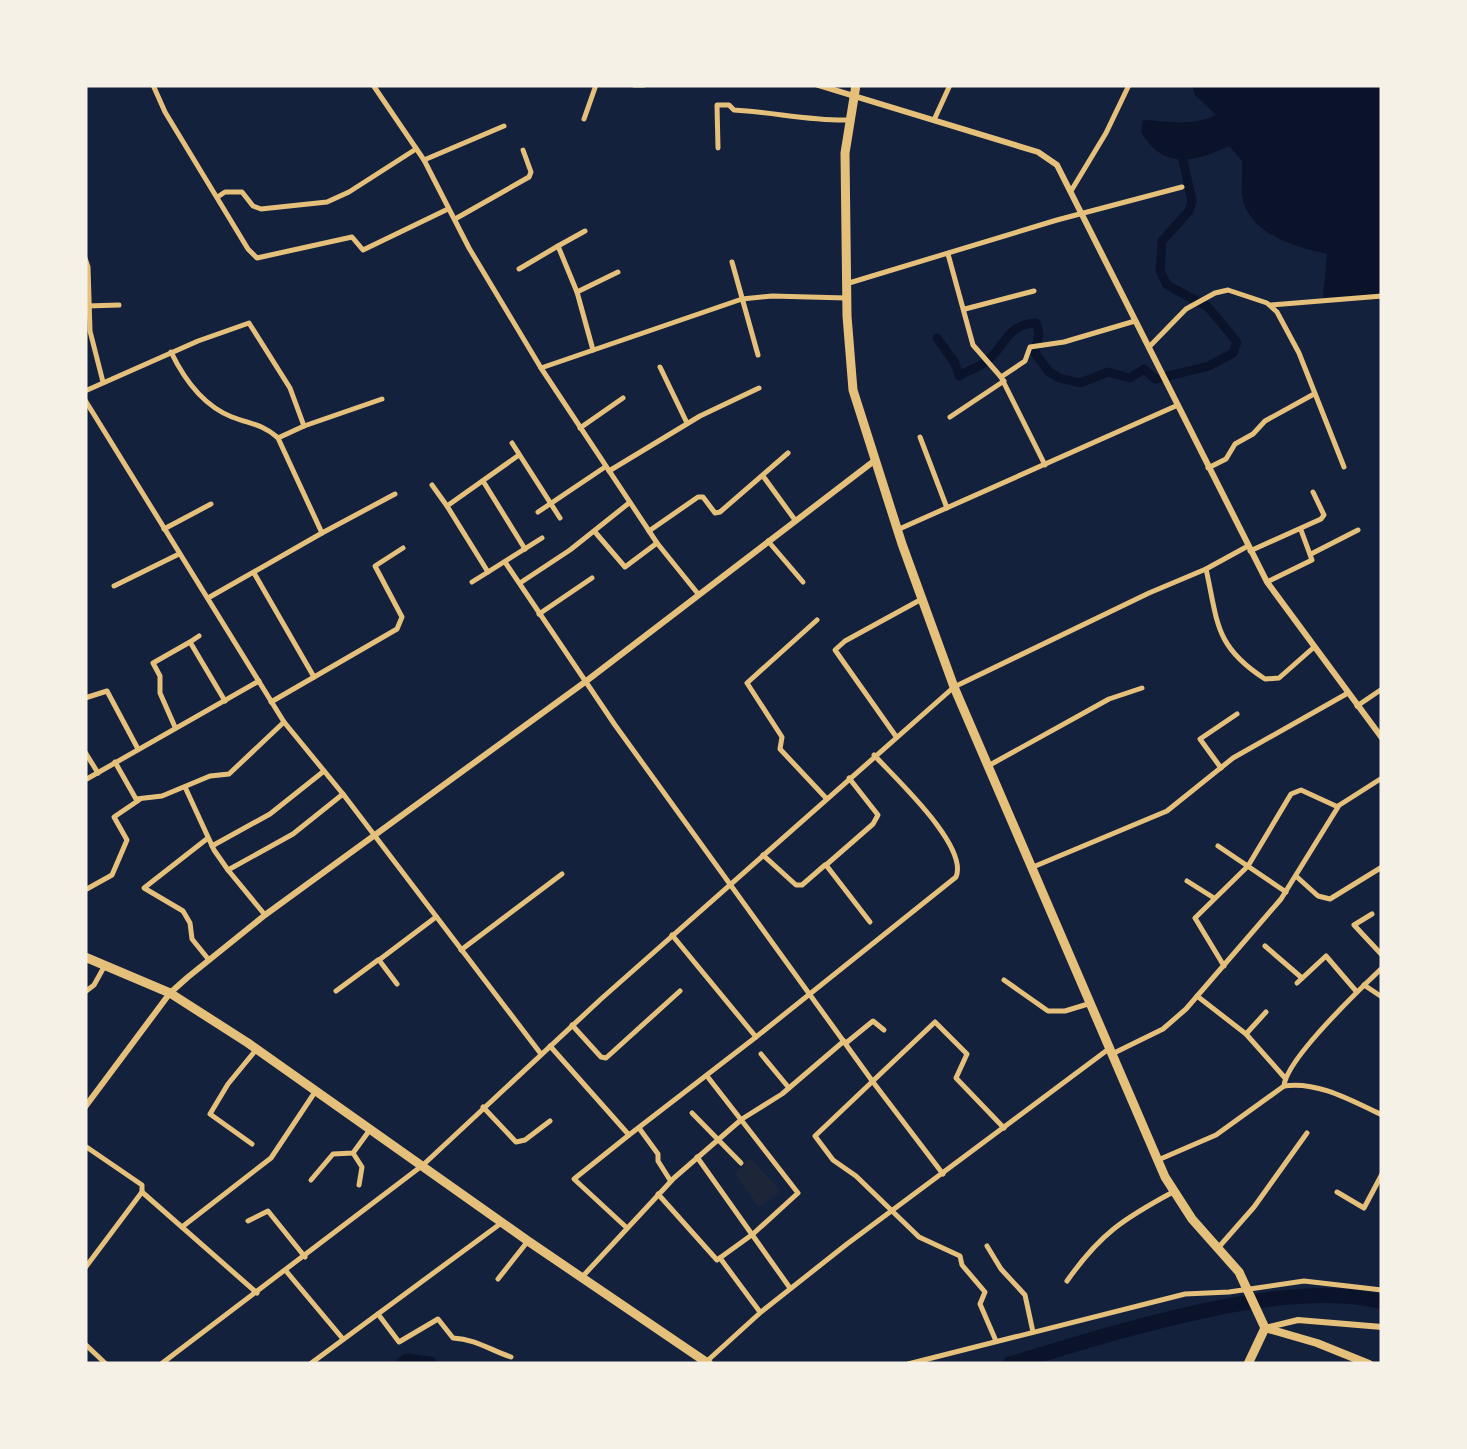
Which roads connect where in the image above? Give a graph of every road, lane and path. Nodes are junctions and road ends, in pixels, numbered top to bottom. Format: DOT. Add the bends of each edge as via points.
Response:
graph roads {
  1 [pos="153,85"];
  2 [pos="373,85"];
  3 [pos="596,85"];
  4 [pos="634,85"];
  5 [pos="644,85"];
  6 [pos="818,85"];
  7 [pos="856,85"];
  8 [pos="950,85"];
  9 [pos="1129,85"];
  10 [pos="852,96"];
  11 [pos="584,120"];
  12 [pos="848,120"];
  13 [pos="934,120"];
  14 [pos="504,126"];
  15 [pos="718,148"];
  16 [pos="416,149"];
  17 [pos="523,150"];
  18 [pos="424,160"];
  19 [pos="1182,187"];
  20 [pos="1071,191"];
  21 [pos="219,196"];
  22 [pos="450,208"];
  23 [pos="1082,213"];
  24 [pos="455,219"];
  25 [pos="586,230"];
  26 [pos="558,246"];
  27 [pos="948,254"];
  28 [pos="85,258"];
  29 [pos="732,262"];
  30 [pos="519,269"];
  31 [pos="618,272"];
  32 [pos="846,284"];
  33 [pos="1034,291"];
  34 [pos="577,292"];
  35 [pos="1382,296"];
  36 [pos="846,298"];
  37 [pos="742,299"];
  38 [pos="1271,305"];
  39 [pos="88,306"];
  40 [pos="118,306"];
  41 [pos="965,309"];
  42 [pos="1135,320"];
  43 [pos="88,342"];
  44 [pos="1149,347"];
  45 [pos="594,350"];
  46 [pos="171,352"];
  47 [pos="758,356"];
  48 [pos="660,367"];
  49 [pos="541,368"];
  50 [pos="1002,379"];
  51 [pos="103,384"];
  52 [pos="759,388"];
  53 [pos="85,391"];
  54 [pos="1314,394"];
  55 [pos="623,398"];
  56 [pos="382,399"];
  57 [pos="86,402"];
  58 [pos="1178,405"];
  59 [pos="950,417"];
  60 [pos="687,423"];
  61 [pos="304,426"];
  62 [pos="580,428"];
  63 [pos="920,437"];
  64 [pos="278,438"];
  65 [pos="512,443"];
  66 [pos="788,454"];
  67 [pos="520,455"];
  68 [pos="874,461"];
  69 [pos="1045,465"];
  70 [pos="1344,467"];
  71 [pos="1208,468"];
  72 [pos="607,469"];
  73 [pos="763,476"];
  74 [pos="482,480"];
  75 [pos="432,486"];
  76 [pos="1313,492"];
  77 [pos="395,494"];
  78 [pos="551,503"];
  79 [pos="630,503"];
  80 [pos="211,504"];
  81 [pos="447,506"];
  82 [pos="946,508"];
  83 [pos="538,512"];
  84 [pos="560,518"];
  85 [pos="795,520"];
  86 [pos="164,529"];
  87 [pos="897,530"];
  88 [pos="1301,530"];
  89 [pos="1358,530"];
  90 [pos="594,531"];
  91 [pos="649,531"];
  92 [pos="322,534"];
  93 [pos="542,538"];
  94 [pos="768,542"];
  95 [pos="657,543"];
  96 [pos="404,548"];
  97 [pos="526,549"];
  98 [pos="1249,549"];
  99 [pos="179,554"];
  100 [pos="1312,554"];
  101 [pos="504,562"];
  102 [pos="1206,569"];
  103 [pos="488,572"];
  104 [pos="254,573"];
  105 [pos="592,578"];
  106 [pos="472,582"];
  107 [pos="802,582"];
  108 [pos="1266,582"];
  109 [pos="520,583"];
  110 [pos="114,586"];
  111 [pos="699,595"];
  112 [pos="208,598"];
  113 [pos="923,599"];
  114 [pos="539,614"];
  115 [pos="816,620"];
  116 [pos="199,636"];
  117 [pos="190,642"];
  118 [pos="1313,648"];
  119 [pos="314,677"];
  120 [pos="259,681"];
  121 [pos="585,682"];
  122 [pos="954,687"];
  123 [pos="1142,688"];
  124 [pos="1382,690"];
  125 [pos="1348,693"];
  126 [pos="85,698"];
  127 [pos="225,701"];
  128 [pos="272,702"];
  129 [pos="1357,706"];
  130 [pos="1237,714"];
  131 [pos="284,722"];
  132 [pos="175,728"];
  133 [pos="896,736"];
  134 [pos="1382,738"];
  135 [pos="138,749"];
  136 [pos="85,752"];
  137 [pos="874,755"];
  138 [pos="116,762"];
  139 [pos="988,766"];
  140 [pos="1221,768"];
  141 [pos="324,771"];
  142 [pos="98,772"];
  143 [pos="849,778"];
  144 [pos="1382,778"];
  145 [pos="85,780"];
  146 [pos="184,786"];
  147 [pos="344,794"];
  148 [pos="826,798"];
  149 [pos="139,800"];
  150 [pos="1338,806"];
  151 [pos="376,837"];
  152 [pos="208,838"];
  153 [pos="212,846"];
  154 [pos="1218,846"];
  155 [pos="763,854"];
  156 [pos="826,864"];
  157 [pos="1248,866"];
  158 [pos="1382,867"];
  159 [pos="1030,868"];
  160 [pos="228,870"];
  161 [pos="562,874"];
  162 [pos="1296,876"];
  163 [pos="1187,881"];
  164 [pos="730,884"];
  165 [pos="85,890"];
  166 [pos="1286,892"];
  167 [pos="1214,898"];
  168 [pos="1372,914"];
  169 [pos="265,915"];
  170 [pos="436,917"];
  171 [pos="870,922"];
  172 [pos="672,935"];
  173 [pos="1264,946"];
  174 [pos="461,950"];
  175 [pos="1382,955"];
  176 [pos="85,957"];
  177 [pos="209,960"];
  178 [pos="378,960"];
  179 [pos="105,965"];
  180 [pos="1224,966"];
  181 [pos="1382,968"];
  182 [pos="1004,980"];
  183 [pos="397,984"];
  184 [pos="1364,985"];
  185 [pos="336,991"];
  186 [pos="680,991"];
  187 [pos="85,992"];
  188 [pos="1357,992"];
  189 [pos="170,993"];
  190 [pos="809,994"];
  191 [pos="1197,996"];
  192 [pos="1382,997"];
  193 [pos="1091,1004"];
  194 [pos="1266,1012"];
  195 [pos="572,1026"];
  196 [pos="884,1030"];
  197 [pos="1246,1034"];
  198 [pos="756,1037"];
  199 [pos="845,1042"];
  200 [pos="550,1046"];
  201 [pos="257,1049"];
  202 [pos="1113,1050"];
  203 [pos="541,1054"];
  204 [pos="762,1054"];
  205 [pos="707,1076"];
  206 [pos="1285,1078"];
  207 [pos="873,1082"];
  208 [pos="1284,1086"];
  209 [pos="789,1088"];
  210 [pos="317,1089"];
  211 [pos="483,1106"];
  212 [pos="85,1107"];
  213 [pos="692,1113"];
  214 [pos="1382,1115"];
  215 [pos="742,1120"];
  216 [pos="550,1121"];
  217 [pos="371,1128"];
  218 [pos="639,1128"];
  219 [pos="1004,1128"];
  220 [pos="1307,1133"];
  221 [pos="629,1135"];
  222 [pos="718,1140"];
  223 [pos="252,1144"];
  224 [pos="85,1146"];
  225 [pos="353,1152"];
  226 [pos="697,1157"];
  227 [pos="1158,1160"];
  228 [pos="742,1163"];
  229 [pos="423,1165"];
  230 [pos="943,1174"];
  231 [pos="1382,1174"];
  232 [pos="312,1180"];
  233 [pos="671,1181"];
  234 [pos="360,1184"];
  235 [pos="142,1192"];
  236 [pos="1173,1192"];
  237 [pos="1337,1192"];
  238 [pos="658,1194"];
  239 [pos="893,1211"];
  240 [pos="248,1221"];
  241 [pos="502,1222"];
  242 [pos="182,1227"];
  243 [pos="628,1228"];
  244 [pos="753,1234"];
  245 [pos="528,1241"];
  246 [pos="987,1246"];
  247 [pos="1218,1248"];
  248 [pos="305,1257"];
  249 [pos="720,1258"];
  250 [pos="85,1268"];
  251 [pos="286,1270"];
  252 [pos="582,1277"];
  253 [pos="498,1279"];
  254 [pos="1067,1281"];
  255 [pos="790,1288"];
  256 [pos="1382,1290"];
  257 [pos="1248,1291"];
  258 [pos="258,1293"];
  259 [pos="760,1312"];
  260 [pos="378,1314"];
  261 [pos="1262,1324"];
  262 [pos="1382,1328"];
  263 [pos="1033,1332"];
  264 [pos="343,1339"];
  265 [pos="996,1341"];
  266 [pos="85,1344"];
  267 [pos="511,1357"];
  268 [pos="707,1363"];
  269 [pos="1364,1363"];
  270 [pos="106,1364"];
  271 [pos="161,1364"];
  272 [pos="310,1364"];
  273 [pos="908,1364"];
  274 [pos="1248,1364"];
  1 -- 21 [label="street"];
  2 -- 16 [label="street"];
  3 -- 11 [label="street"];
  4 -- 5 [label="street"];
  6 -- 10 [label="street"];
  7 -- 10 [label="highway"];
  8 -- 13 [label="street"];
  9 -- 20 [label="street"];
  10 -- 12 [label="highway"];
  10 -- 13 [label="street"];
  12 -- 15 [label="street" via="717,105"];
  12 -- 32 [label="highway"];
  13 -- 20 [label="street" via="1044,154"];
  14 -- 18 [label="street"];
  16 -- 18 [label="street"];
  16 -- 21 [label="street" via="327,202 261,209 242,192"];
  17 -- 24 [label="street" via="531,176"];
  18 -- 22 [label="street"];
  19 -- 23 [label="street"];
  20 -- 23 [label="street"];
  21 -- 22 [label="street" via="257,258 352,237 362,250"];
  22 -- 24 [label="street"];
  23 -- 27 [label="street"];
  23 -- 42 [label="street"];
  24 -- 49 [label="street"];
  25 -- 26 [label="street"];
  26 -- 30 [label="street"];
  26 -- 34 [label="street"];
  27 -- 32 [label="street"];
  27 -- 41 [label="street"];
  28 -- 39 [label="street"];
  29 -- 37 [label="street"];
  31 -- 34 [label="street"];
  32 -- 36 [label="highway"];
  33 -- 41 [label="street"];
  34 -- 45 [label="street"];
  35 -- 38 [label="street"];
  36 -- 37 [label="street"];
  36 -- 68 [label="highway" via="850,374"];
  37 -- 45 [label="street"];
  37 -- 47 [label="street"];
  38 -- 44 [label="street" via="1228,290 1204,298"];
  38 -- 54 [label="street" via="1300,353"];
  39 -- 40 [label="street"];
  39 -- 43 [label="street"];
  41 -- 50 [label="street" via="973,345"];
  42 -- 44 [label="street"];
  42 -- 50 [label="street" via="1030,348 1025,361"];
  43 -- 51 [label="street"];
  44 -- 58 [label="street"];
  45 -- 49 [label="street"];
  46 -- 51 [label="street"];
  46 -- 61 [label="street" via="251,324 290,388"];
  46 -- 64 [label="street" via="189,383 220,412 262,424"];
  48 -- 60 [label="street"];
  49 -- 62 [label="street"];
  50 -- 59 [label="street"];
  50 -- 69 [label="street"];
  51 -- 53 [label="street"];
  52 -- 60 [label="street"];
  54 -- 70 [label="street"];
  54 -- 71 [label="street" via="1265,421"];
  55 -- 62 [label="street"];
  56 -- 61 [label="street"];
  57 -- 86 [label="street"];
  58 -- 69 [label="street"];
  58 -- 71 [label="street"];
  60 -- 72 [label="street"];
  61 -- 64 [label="street"];
  62 -- 72 [label="street"];
  63 -- 82 [label="street"];
  64 -- 92 [label="street"];
  65 -- 67 [label="street"];
  66 -- 73 [label="street"];
  67 -- 74 [label="street"];
  67 -- 78 [label="street"];
  68 -- 85 [label="street"];
  68 -- 87 [label="highway"];
  69 -- 82 [label="street"];
  71 -- 98 [label="street"];
  72 -- 78 [label="street"];
  72 -- 79 [label="street"];
  73 -- 85 [label="street"];
  73 -- 91 [label="street" via="717,513 700,496"];
  74 -- 81 [label="street"];
  74 -- 97 [label="street"];
  75 -- 81 [label="street"];
  76 -- 88 [label="street" via="1324,515"];
  77 -- 92 [label="street"];
  78 -- 83 [label="street"];
  78 -- 84 [label="street"];
  79 -- 90 [label="street"];
  79 -- 91 [label="street"];
  80 -- 86 [label="street"];
  81 -- 103 [label="street"];
  82 -- 87 [label="street"];
  85 -- 94 [label="street"];
  86 -- 99 [label="street"];
  87 -- 113 [label="highway"];
  88 -- 98 [label="street"];
  88 -- 100 [label="street"];
  89 -- 100 [label="street"];
  90 -- 95 [label="street" via="625,567"];
  90 -- 109 [label="street"];
  91 -- 95 [label="street"];
  92 -- 104 [label="street"];
  93 -- 97 [label="street"];
  94 -- 107 [label="street"];
  94 -- 111 [label="street"];
  95 -- 111 [label="street"];
  96 -- 119 [label="street" via="375,566 399,610 400,626"];
  97 -- 101 [label="street"];
  98 -- 102 [label="street"];
  98 -- 108 [label="street"];
  99 -- 110 [label="street"];
  99 -- 112 [label="street"];
  100 -- 108 [label="street" via="1312,560"];
  101 -- 103 [label="street"];
  101 -- 109 [label="street"];
  102 -- 118 [label="street" via="1221,637 1256,673 1279,678"];
  102 -- 122 [label="street"];
  103 -- 106 [label="street"];
  104 -- 112 [label="street"];
  104 -- 119 [label="street"];
  105 -- 114 [label="street"];
  108 -- 118 [label="street"];
  109 -- 114 [label="street"];
  111 -- 121 [label="street"];
  112 -- 120 [label="street"];
  113 -- 122 [label="highway"];
  113 -- 133 [label="street" via="835,650"];
  114 -- 121 [label="street"];
  115 -- 148 [label="street" via="747,683 782,737 780,748"];
  116 -- 117 [label="street"];
  117 -- 127 [label="street"];
  117 -- 132 [label="street" via="153,663"];
  118 -- 125 [label="street"];
  119 -- 128 [label="street"];
  120 -- 127 [label="street"];
  120 -- 128 [label="street"];
  121 -- 151 [label="street"];
  121 -- 164 [label="street"];
  122 -- 133 [label="street"];
  122 -- 139 [label="highway"];
  123 -- 139 [label="street" via="1096,705"];
  124 -- 129 [label="street"];
  125 -- 129 [label="street"];
  125 -- 140 [label="street"];
  126 -- 135 [label="street" via="107,691"];
  127 -- 132 [label="street"];
  128 -- 131 [label="street"];
  129 -- 134 [label="street"];
  130 -- 140 [label="street" via="1200,739"];
  131 -- 141 [label="street"];
  131 -- 146 [label="street" via="229,774"];
  132 -- 135 [label="street"];
  133 -- 137 [label="street"];
  135 -- 138 [label="street"];
  136 -- 142 [label="street"];
  137 -- 143 [label="street"];
  137 -- 190 [label="street" via="949,842 958,872"];
  138 -- 142 [label="street"];
  138 -- 149 [label="street"];
  139 -- 159 [label="highway"];
  140 -- 159 [label="street" via="1167,811"];
  141 -- 147 [label="street"];
  141 -- 153 [label="street" via="270,814"];
  142 -- 145 [label="street"];
  143 -- 148 [label="street"];
  143 -- 156 [label="street" via="878,815"];
  144 -- 150 [label="street"];
  146 -- 149 [label="street"];
  146 -- 152 [label="street"];
  147 -- 151 [label="street"];
  147 -- 160 [label="street" via="293,834"];
  148 -- 155 [label="street"];
  149 -- 165 [label="street" via="114,817 127,842 114,873"];
  150 -- 157 [label="street" via="1301,790 1292,794"];
  150 -- 162 [label="street"];
  151 -- 169 [label="street"];
  151 -- 170 [label="street"];
  152 -- 153 [label="street"];
  152 -- 177 [label="street" via="144,889 183,911 190,935"];
  153 -- 160 [label="street"];
  154 -- 157 [label="street"];
  155 -- 156 [label="street" via="796,885"];
  155 -- 164 [label="street"];
  156 -- 171 [label="street"];
  157 -- 166 [label="street"];
  157 -- 167 [label="street"];
  158 -- 162 [label="street" via="1330,899"];
  159 -- 193 [label="highway"];
  160 -- 169 [label="street"];
  161 -- 174 [label="street"];
  162 -- 166 [label="street"];
  163 -- 167 [label="street"];
  164 -- 172 [label="street"];
  164 -- 190 [label="street"];
  166 -- 180 [label="street"];
  167 -- 180 [label="street" via="1196,920"];
  168 -- 175 [label="street" via="1354,924"];
  169 -- 177 [label="street"];
  170 -- 174 [label="street"];
  170 -- 178 [label="street"];
  172 -- 195 [label="street"];
  172 -- 198 [label="street"];
  173 -- 188 [label="street" via="1299,981 1326,956"];
  174 -- 203 [label="street"];
  176 -- 179 [label="highway"];
  177 -- 189 [label="street"];
  178 -- 183 [label="street"];
  178 -- 185 [label="street"];
  179 -- 187 [label="street"];
  179 -- 189 [label="highway"];
  180 -- 191 [label="street"];
  181 -- 184 [label="street"];
  182 -- 193 [label="street" via="1048,1011"];
  184 -- 188 [label="street"];
  184 -- 192 [label="street"];
  186 -- 195 [label="street" via="606,1058"];
  188 -- 206 [label="street"];
  189 -- 201 [label="highway"];
  189 -- 212 [label="street"];
  190 -- 198 [label="street"];
  190 -- 199 [label="street"];
  191 -- 197 [label="street"];
  191 -- 202 [label="street" via="1170,1025"];
  193 -- 202 [label="highway"];
  194 -- 197 [label="street"];
  195 -- 200 [label="street"];
  196 -- 199 [label="street" via="873,1021"];
  197 -- 206 [label="street"];
  198 -- 205 [label="street"];
  199 -- 207 [label="street"];
  199 -- 209 [label="street"];
  200 -- 203 [label="street"];
  200 -- 221 [label="street"];
  201 -- 210 [label="highway"];
  201 -- 223 [label="street" via="210,1114"];
  202 -- 219 [label="street"];
  202 -- 227 [label="highway"];
  203 -- 211 [label="street"];
  204 -- 209 [label="street"];
  205 -- 215 [label="street"];
  205 -- 218 [label="street"];
  206 -- 208 [label="street"];
  207 -- 219 [label="street" via="935,1022 966,1050 956,1078"];
  207 -- 230 [label="street"];
  207 -- 239 [label="street" via="815,1136 832,1160"];
  208 -- 214 [label="street" via="1326,1091"];
  208 -- 227 [label="street" via="1216,1135"];
  209 -- 215 [label="street"];
  210 -- 217 [label="highway"];
  210 -- 242 [label="street" via="270,1158"];
  211 -- 216 [label="street" via="516,1142"];
  211 -- 229 [label="street"];
  213 -- 222 [label="street"];
  215 -- 222 [label="street"];
  215 -- 244 [label="street" via="798,1192"];
  217 -- 225 [label="street"];
  217 -- 229 [label="highway"];
  218 -- 221 [label="street"];
  218 -- 233 [label="street"];
  219 -- 230 [label="street"];
  220 -- 247 [label="street"];
  221 -- 243 [label="street" via="574,1179"];
  222 -- 226 [label="street"];
  222 -- 228 [label="street"];
  224 -- 235 [label="street"];
  225 -- 232 [label="street" via="333,1154"];
  225 -- 234 [label="street" via="362,1166"];
  226 -- 233 [label="street"];
  226 -- 244 [label="street"];
  227 -- 236 [label="highway"];
  229 -- 241 [label="highway"];
  229 -- 248 [label="street"];
  230 -- 239 [label="street"];
  231 -- 237 [label="street" via="1364,1208"];
  233 -- 238 [label="street"];
  235 -- 242 [label="street"];
  235 -- 250 [label="street"];
  236 -- 247 [label="highway"];
  236 -- 254 [label="street" via="1117,1223"];
  238 -- 243 [label="street"];
  238 -- 249 [label="street" via="712,1258"];
  239 -- 255 [label="street"];
  239 -- 265 [label="street" via="924,1241 961,1257 986,1292 980,1304"];
  240 -- 248 [label="street" via="268,1211"];
  241 -- 245 [label="highway"];
  241 -- 260 [label="street"];
  242 -- 258 [label="street"];
  243 -- 252 [label="street"];
  244 -- 249 [label="street"];
  244 -- 255 [label="street"];
  245 -- 252 [label="highway"];
  245 -- 253 [label="street"];
  246 -- 263 [label="street" via="1025,1295"];
  247 -- 257 [label="highway"];
  248 -- 251 [label="street"];
  249 -- 259 [label="street"];
  251 -- 258 [label="street"];
  251 -- 264 [label="street"];
  252 -- 268 [label="highway"];
  255 -- 259 [label="street"];
  256 -- 257 [label="street" via="1318,1281"];
  257 -- 261 [label="highway"];
  257 -- 263 [label="street" via="1185,1294"];
  258 -- 271 [label="street"];
  259 -- 268 [label="street"];
  260 -- 264 [label="street"];
  260 -- 267 [label="street" via="400,1342 438,1319 452,1338"];
  261 -- 262 [label="street" via="1298,1320"];
  261 -- 269 [label="main road"];
  261 -- 274 [label="highway"];
  263 -- 265 [label="street"];
  264 -- 272 [label="street"];
  265 -- 273 [label="street"];
  266 -- 270 [label="street"];
}
